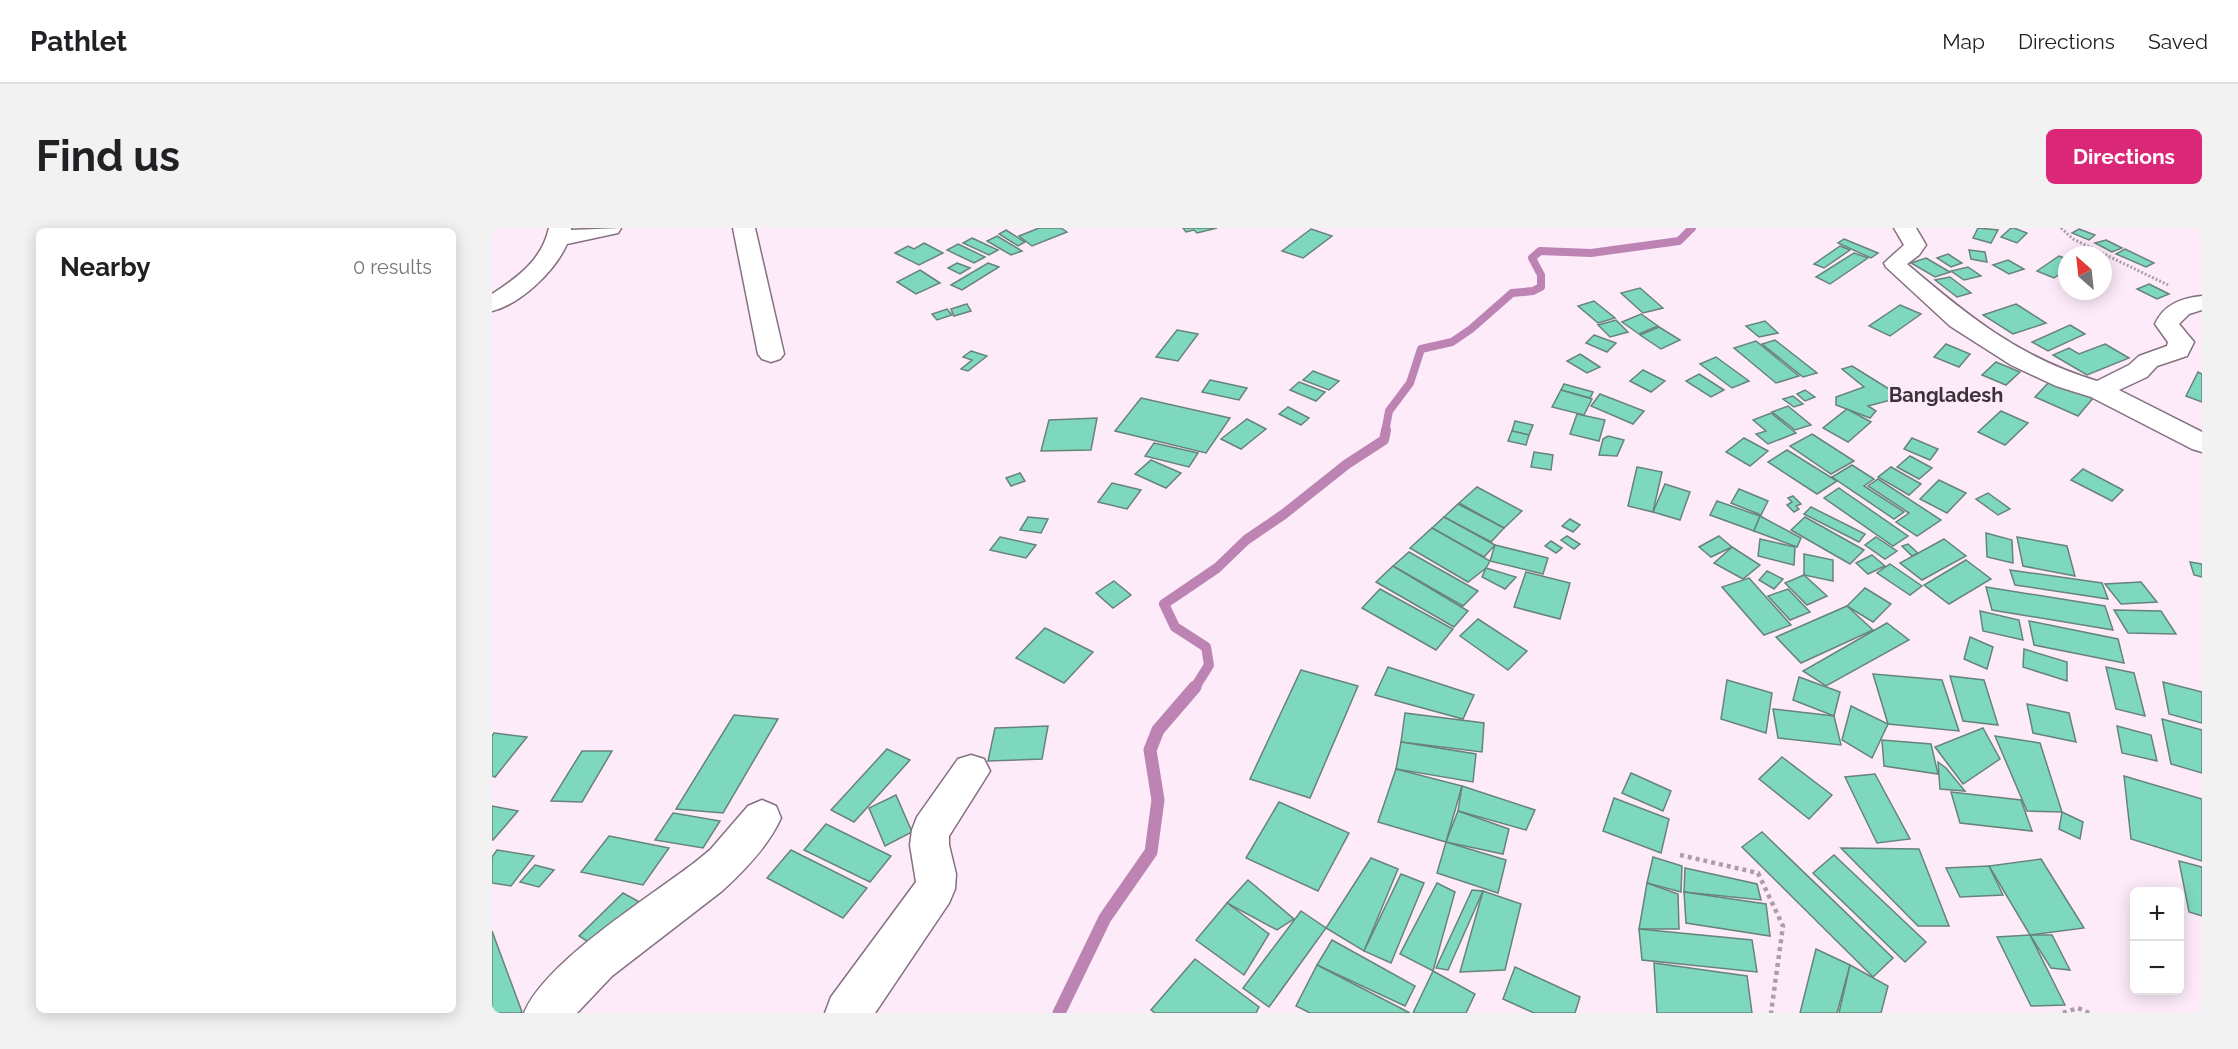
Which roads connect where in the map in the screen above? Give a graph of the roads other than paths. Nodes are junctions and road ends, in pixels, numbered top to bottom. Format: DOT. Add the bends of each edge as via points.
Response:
graph roads {
  1 [pos="610,228"];
  2 [pos="744,228"];
  3 [pos="1905,228"];
  4 [pos="559,233"];
  5 [pos="2198,303"];
  6 [pos="492,304"];
  7 [pos="771,354"];
  8 [pos="2100,391"];
  9 [pos="2202,443"];
  10 [pos="971,771"];
  11 [pos="762,818"];
  12 [pos="546,1013"];
  13 [pos="847,1013"];
  1 -- 4 [label="street"];
  2 -- 7 [label="street"];
  3 -- 8 [label="street" via="1915,245 1895,263 1946,311 2020,360"];
  4 -- 6 [label="street" via="553,251 533,275"];
  5 -- 8 [label="street" via="2176,311 2168,321 2181,342 2178,351 2148,361 2138,371"];
  8 -- 9 [label="street"];
  10 -- 13 [label="street" via="931,830 928,840 937,876 935,889"];
  11 -- 12 [label="street" via="724,863 597,961"];
}
